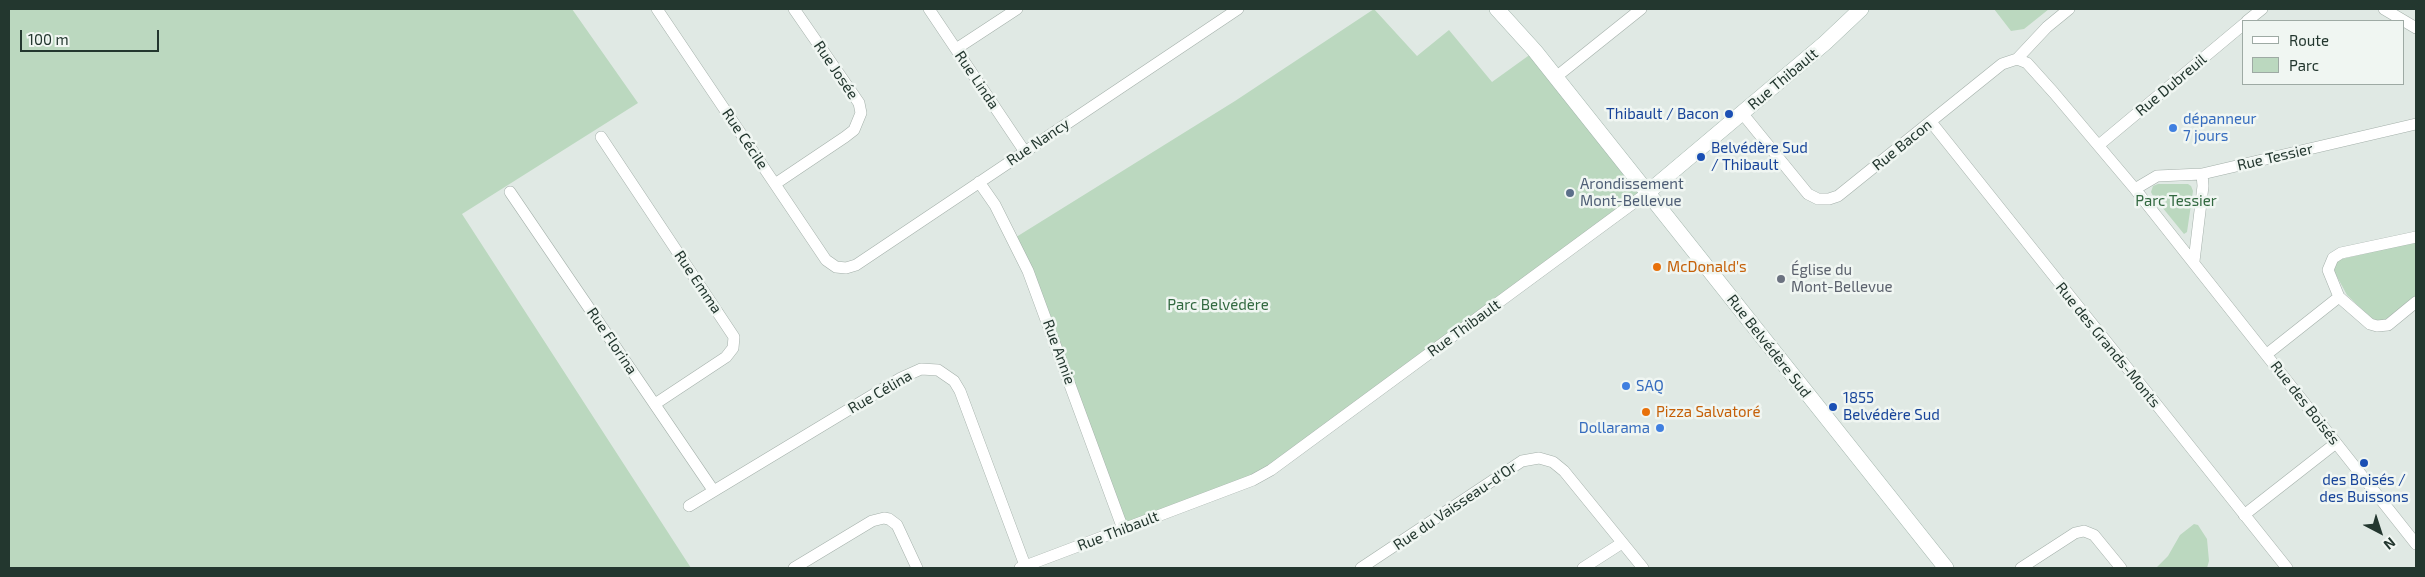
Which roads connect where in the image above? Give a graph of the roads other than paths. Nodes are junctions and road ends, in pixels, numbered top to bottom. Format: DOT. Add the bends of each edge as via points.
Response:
graph roads {
  1 [pos="657,9"];
  2 [pos="794,9"];
  3 [pos="929,9"];
  4 [pos="1017,9"];
  5 [pos="1238,9"];
  6 [pos="1497,9"];
  7 [pos="1641,9"];
  8 [pos="1861,9"];
  9 [pos="2069,9"];
  10 [pos="2262,9"];
  11 [pos="2384,9"];
  12 [pos="2248,20"];
  13 [pos="2403,20"];
  14 [pos="2405,21"];
  15 [pos="2242,26"];
  16 [pos="2416,28"];
  17 [pos="956,50"];
  18 [pos="2017,58"];
  19 [pos="1556,77"];
  20 [pos="1742,113"];
  21 [pos="1931,122"];
  22 [pos="2416,124"];
  23 [pos="601,137"];
  24 [pos="2099,145"];
  25 [pos="1025,152"];
  26 [pos="2202,174"];
  27 [pos="979,182"];
  28 [pos="776,184"];
  29 [pos="2135,188"];
  30 [pos="510,192"];
  31 [pos="1648,193"];
  32 [pos="2416,237"];
  33 [pos="2194,261"];
  34 [pos="836,267"];
  35 [pos="2338,297"];
  36 [pos="2416,302"];
  37 [pos="2267,354"];
  38 [pos="655,404"];
  39 [pos="2336,443"];
  40 [pos="713,490"];
  41 [pos="689,506"];
  42 [pos="2244,515"];
  43 [pos="1123,529"];
  44 [pos="1622,543"];
  45 [pos="2416,544"];
  46 [pos="794,568"];
  47 [pos="917,568"];
  48 [pos="1024,568"];
  49 [pos="1361,568"];
  50 [pos="1583,568"];
  51 [pos="1643,568"];
  52 [pos="1946,568"];
  53 [pos="2021,568"];
  54 [pos="2120,568"];
  55 [pos="2287,568"];
  1 -- 28 [label="street, Rue Cécile"];
  2 -- 28 [label="street, Rue Josée" via="859,103 861,113 854,130"];
  3 -- 17 [label="street, Rue Linda"];
  4 -- 17 [label="street"];
  5 -- 25 [label="street, Rue Nancy"];
  6 -- 19 [label="street, Rue Belvédère Sud"];
  7 -- 19 [label="street"];
  8 -- 20 [label="street, Rue Thibault"];
  9 -- 18 [label="street, Rue Bacon"];
  10 -- 12 [label="street"];
  11 -- 13 [label="street"];
  14 -- 16 [label="street"];
  15 -- 24 [label="street, Rue Dubreuil"];
  17 -- 25 [label="street, Rue Linda"];
  18 -- 21 [label="street, Rue Bacon" via="2002,64"];
  18 -- 24 [label="street, Rue des Boisés" via="2027,63"];
  19 -- 31 [label="street, Rue Belvédère Sud"];
  20 -- 21 [label="street, Rue Bacon" via="1801,188 1813,197 1829,199 1846,191"];
  20 -- 31 [label="street, Rue Thibault"];
  21 -- 42 [label="street, Rue des Grands-Monts"];
  22 -- 26 [label="street, Rue Tessier"];
  23 -- 38 [label="street, Rue Emma" via="734,337 733,348 726,357"];
  24 -- 29 [label="street, Rue des Boisés"];
  25 -- 27 [label="street, Rue Nancy"];
  26 -- 29 [label="street, Rue Tessier" via="2157,176"];
  26 -- 33 [label="street"];
  27 -- 34 [label="street, Rue Nancy" via="856,265"];
  27 -- 43 [label="street, Rue Annie" via="995,205 1028,270"];
  28 -- 34 [label="street, Rue Cécile" via="826,260"];
  29 -- 33 [label="street, Rue des Boisés"];
  30 -- 38 [label="street, Rue Florina"];
  31 -- 43 [label="street, Rue Thibault" via="1271,470 1253,480"];
  31 -- 52 [label="street, Rue Belvédère Sud"];
  32 -- 35 [label="street" via="2334,257 2328,270"];
  33 -- 37 [label="street, Rue des Boisés"];
  35 -- 36 [label="street" via="2370,324 2377,326 2388,324"];
  35 -- 37 [label="street"];
  37 -- 39 [label="street, Rue des Boisés"];
  38 -- 40 [label="street, Rue Florina"];
  39 -- 42 [label="street"];
  39 -- 45 [label="street, Rue des Boisés"];
  40 -- 41 [label="street, Rue Célina"];
  40 -- 48 [label="street, Rue Célina" via="912,372 938,370 954,381 960,391"];
  42 -- 55 [label="street, Rue des Grands-Monts"];
  43 -- 48 [label="street, Rue Thibault"];
  44 -- 49 [label="street, Rue du Vaisseau-d'Or" via="1571,479 1553,462 1539,458 1522,461"];
  44 -- 50 [label="street"];
  44 -- 51 [label="street"];
  46 -- 47 [label="street" via="872,521 884,518 897,525"];
  53 -- 54 [label="street" via="2084,530 2094,535"];
}
